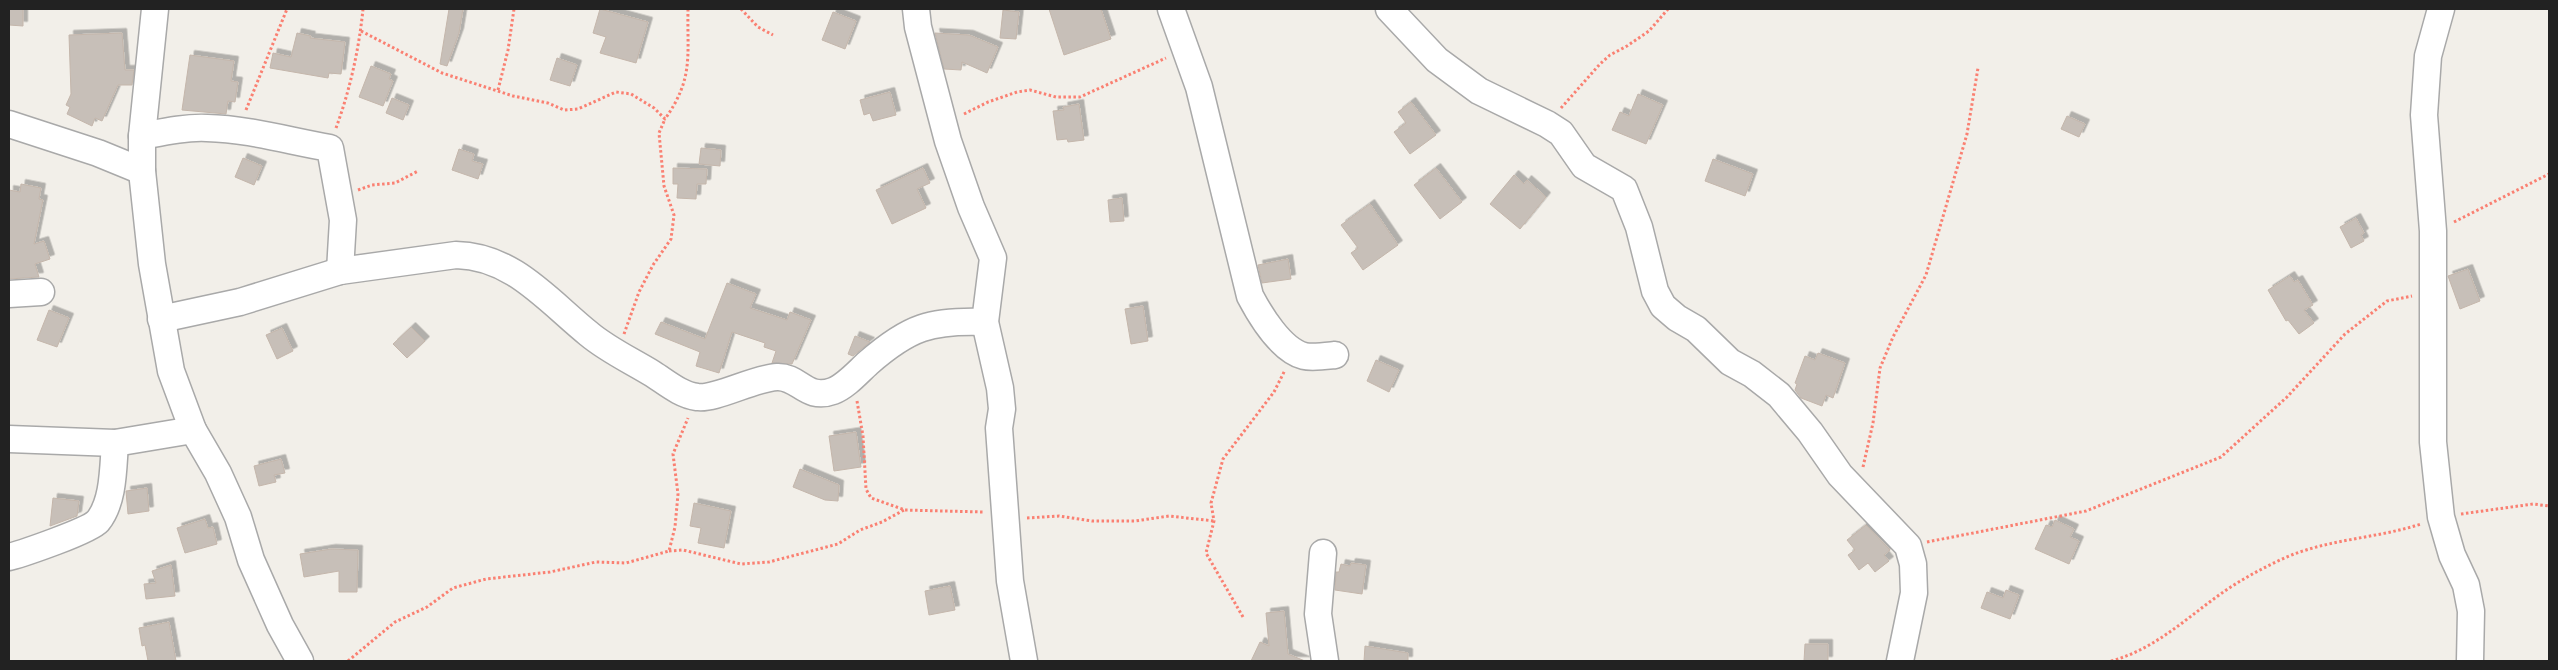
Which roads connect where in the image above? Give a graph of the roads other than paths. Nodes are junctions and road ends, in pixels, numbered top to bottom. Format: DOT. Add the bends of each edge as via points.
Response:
graph roads {
  1 [pos="155,9"];
  2 [pos="916,9"];
  3 [pos="1171,9"];
  4 [pos="1389,9"];
  5 [pos="2441,9"];
  6 [pos="9,124"];
  7 [pos="142,136"];
  8 [pos="142,171"];
  9 [pos="340,270"];
  10 [pos="41,292"];
  11 [pos="9,294"];
  12 [pos="161,319"];
  13 [pos="985,322"];
  14 [pos="1335,355"];
  15 [pos="193,430"];
  16 [pos="9,439"];
  17 [pos="115,443"];
  18 [pos="1323,553"];
  19 [pos="9,557"];
  20 [pos="300,661"];
  21 [pos="1024,661"];
  22 [pos="1324,661"];
  23 [pos="1900,661"];
  24 [pos="2470,661"];
  1 -- 7 [label="street"];
  2 -- 13 [label="street" via="918,27 960,178 992,258"];
  3 -- 14 [label="street" via="1198,87 1250,296 1266,324 1303,356"];
  4 -- 23 [label="street" via="1437,60 1479,91 1547,124 1561,134 1584,166 1624,189 1638,227 1652,284 1663,306 1696,329 1730,362 1779,395 1840,475 1908,546 1913,564 1914,593"];
  5 -- 24 [label="street" via="2428,56 2424,115 2433,232 2433,442 2440,517 2466,585 2471,611"];
  6 -- 8 [label="street"];
  7 -- 8 [label="street"];
  7 -- 9 [label="street" via="177,129 207,128 330,148 343,228"];
  8 -- 12 [label="street"];
  9 -- 12 [label="street" via="240,302"];
  9 -- 13 [label="street" via="456,256 487,260 518,274 590,335 620,354 686,395 706,397 778,377 821,395 835,390 899,337 926,326 954,321"];
  10 -- 11 [label="street"];
  12 -- 15 [label="street" via="171,371"];
  13 -- 21 [label="street" via="1001,395 999,428 1010,581"];
  15 -- 17 [label="street"];
  15 -- 20 [label="street" via="222,482 251,560"];
  16 -- 17 [label="street"];
  17 -- 19 [label="street" via="105,508 96,522 49,544"];
  18 -- 22 [label="street" via="1318,614"];
}
